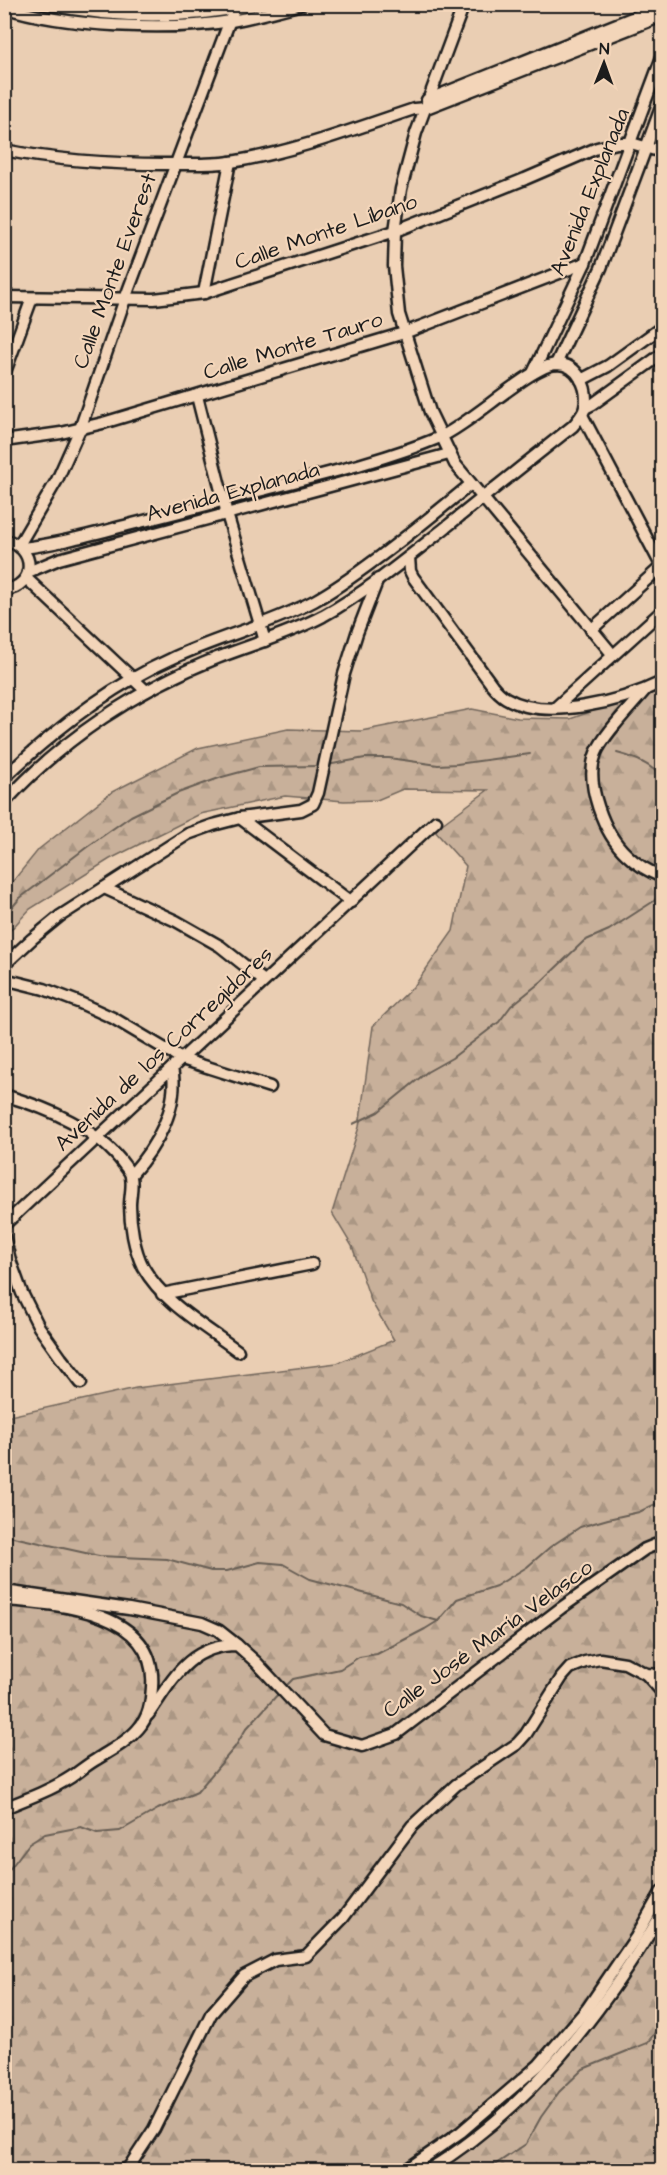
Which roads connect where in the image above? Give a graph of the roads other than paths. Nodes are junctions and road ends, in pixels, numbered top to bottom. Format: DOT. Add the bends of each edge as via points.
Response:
graph roads {
  1 [pos="45,4"];
  2 [pos="260,4"];
  3 [pos="302,4"];
  4 [pos="464,4"];
  5 [pos="663,6"];
  6 [pos="235,7"];
  7 [pos="7,10"];
  8 [pos="663,15"];
  9 [pos="170,20"];
  10 [pos="230,21"];
  11 [pos="663,57"];
  12 [pos="428,103"];
  13 [pos="663,105"];
  14 [pos="631,143"];
  15 [pos="647,147"];
  16 [pos="4,150"];
  17 [pos="663,152"];
  18 [pos="230,162"];
  19 [pos="175,164"];
  20 [pos="395,231"];
  21 [pos="585,263"];
  22 [pos="204,293"];
  23 [pos="4,297"];
  24 [pos="32,298"];
  25 [pos="125,299"];
  26 [pos="663,327"];
  27 [pos="404,333"];
  28 [pos="663,354"];
  29 [pos="556,364"];
  30 [pos="533,373"];
  31 [pos="4,375"];
  32 [pos="582,380"];
  33 [pos="197,396"];
  34 [pos="583,411"];
  35 [pos="80,429"];
  36 [pos="441,436"];
  37 [pos="4,441"];
  38 [pos="449,454"];
  39 [pos="471,484"];
  40 [pos="484,497"];
  41 [pos="223,501"];
  42 [pos="227,514"];
  43 [pos="4,540"];
  44 [pos="20,546"];
  45 [pos="409,557"];
  46 [pos="662,567"];
  47 [pos="27,575"];
  48 [pos="378,579"];
  49 [pos="4,590"];
  50 [pos="663,611"];
  51 [pos="259,624"];
  52 [pos="591,630"];
  53 [pos="265,640"];
  54 [pos="614,655"];
  55 [pos="134,678"];
  56 [pos="663,682"];
  57 [pos="645,690"];
  58 [pos="146,692"];
  59 [pos="555,708"];
  60 [pos="4,778"];
  61 [pos="4,802"];
  62 [pos="240,818"];
  63 [pos="436,821"];
  64 [pos="663,877"];
  65 [pos="104,888"];
  66 [pos="351,902"];
  67 [pos="4,965"];
  68 [pos="4,979"];
  69 [pos="264,981"];
  70 [pos="182,1059"];
  71 [pos="172,1068"];
  72 [pos="270,1087"];
  73 [pos="4,1095"];
  74 [pos="97,1138"];
  75 [pos="131,1175"];
  76 [pos="4,1225"];
  77 [pos="4,1236"];
  78 [pos="312,1264"];
  79 [pos="162,1294"];
  80 [pos="238,1351"];
  81 [pos="81,1383"];
  82 [pos="663,1542"];
  83 [pos="4,1591"];
  84 [pos="4,1600"];
  85 [pos="237,1645"];
  86 [pos="646,1674"];
  87 [pos="663,1675"];
  88 [pos="663,1692"];
  89 [pos="148,1715"];
  90 [pos="4,1808"];
  91 [pos="663,1891"];
  92 [pos="663,1913"];
  93 [pos="124,2170"];
  94 [pos="406,2170"];
  95 [pos="428,2170"];
  1 -- 9 [label="street"];
  2 -- 6 [label="street"];
  3 -- 10 [label="street"];
  4 -- 12 [label="street"];
  5 -- 12 [label="street"];
  6 -- 9 [label="street"];
  6 -- 10 [label="street, Calle Monte Everest"];
  7 -- 9 [label="street" via="72,21"];
  8 -- 12 [label="street"];
  9 -- 10 [label="street"];
  10 -- 19 [label="street, Calle Monte Everest"];
  11 -- 14 [label="street, Avenida Explanada"];
  12 -- 18 [label="street" via="322,140"];
  12 -- 20 [label="street" via="401,189"];
  13 -- 15 [label="street, Avenida Explanada"];
  14 -- 15 [label="street, Calle Monte Líbano"];
  14 -- 20 [label="street, Calle Monte Líbano" via="617,142 597,148"];
  14 -- 21 [label="street, Avenida Explanada"];
  15 -- 17 [label="street, Calle Monte Líbano"];
  15 -- 29 [label="street, Avenida Explanada" via="601,268"];
  16 -- 19 [label="street" via="118,163"];
  18 -- 19 [label="street"];
  18 -- 22 [label="street"];
  19 -- 25 [label="street, Calle Monte Everest"];
  20 -- 22 [label="street, Calle Monte Líbano"];
  20 -- 27 [label="street" via="396,292"];
  21 -- 27 [label="street, Calle Monte Tauro"];
  21 -- 30 [label="street, Avenida Explanada"];
  22 -- 25 [label="street, Calle Monte Líbano"];
  23 -- 24 [label="street, Calle Monte Líbano"];
  24 -- 25 [label="street, Calle Monte Líbano"];
  24 -- 31 [label="street"];
  25 -- 35 [label="street, Calle Monte Everest"];
  26 -- 32 [label="street" via="609,366"];
  27 -- 33 [label="street, Calle Monte Tauro"];
  27 -- 36 [label="street"];
  28 -- 34 [label="street"];
  29 -- 30 [label="street"];
  29 -- 32 [label="street" via="567,365"];
  30 -- 36 [label="street, Avenida Explanada" via="464,424"];
  32 -- 34 [label="street"];
  33 -- 35 [label="street, Calle Monte Tauro"];
  33 -- 41 [label="street"];
  34 -- 40 [label="street" via="573,426"];
  34 -- 46 [label="street"];
  35 -- 37 [label="street, Calle Monte Tauro"];
  35 -- 44 [label="street, Calle Monte Everest"];
  36 -- 38 [label="street"];
  36 -- 41 [label="street, Avenida Explanada" via="365,462"];
  38 -- 39 [label="street"];
  38 -- 42 [label="street, Avenida Explanada"];
  39 -- 40 [label="street"];
  39 -- 51 [label="street" via="351,579 312,602"];
  40 -- 45 [label="street"];
  40 -- 52 [label="street"];
  41 -- 42 [label="street"];
  41 -- 44 [label="street, Avenida Explanada" via="54,544"];
  42 -- 47 [label="street, Avenida Explanada" via="59,559"];
  42 -- 51 [label="street"];
  43 -- 44 [label="street"];
  44 -- 47 [label="street" via="28,557"];
  45 -- 48 [label="street"];
  45 -- 59 [label="street" via="413,577 498,691 519,704"];
  46 -- 52 [label="street"];
  47 -- 49 [label="street, Avenida Explanada" via="15,587"];
  47 -- 55 [label="street"];
  48 -- 53 [label="street" via="322,616"];
  48 -- 62 [label="street" via="354,644 313,804 301,810"];
  50 -- 54 [label="street"];
  51 -- 53 [label="street"];
  51 -- 55 [label="street" via="187,651"];
  52 -- 54 [label="street"];
  53 -- 58 [label="street"];
  54 -- 59 [label="street"];
  55 -- 58 [label="street"];
  55 -- 60 [label="street" via="75,716"];
  56 -- 57 [label="street"];
  57 -- 59 [label="street" via="600,703"];
  57 -- 64 [label="street" via="597,751 592,780 611,836 626,855"];
  58 -- 61 [label="street" via="59,751"];
  62 -- 65 [label="street" via="188,834"];
  62 -- 66 [label="street"];
  63 -- 66 [label="street, Avenida de los Corregidores"];
  65 -- 67 [label="street" via="60,916"];
  65 -- 69 [label="street" via="220,946"];
  66 -- 69 [label="street, Avenida de los Corregidores"];
  68 -- 70 [label="street" via="78,1002"];
  69 -- 70 [label="street, Avenida de los Corregidores"];
  70 -- 71 [label="street, Avenida de los Corregidores"];
  70 -- 72 [label="street"];
  71 -- 74 [label="street, Avenida de los Corregidores"];
  71 -- 75 [label="street" via="175,1082 170,1108 159,1136"];
  73 -- 74 [label="street" via="68,1120"];
  74 -- 75 [label="street" via="117,1155"];
  74 -- 76 [label="street, Avenida de los Corregidores"];
  75 -- 79 [label="street" via="133,1237 142,1265"];
  77 -- 81 [label="street" via="22,1293 39,1327"];
  78 -- 79 [label="street"];
  79 -- 80 [label="street"];
  82 -- 85 [label="street, Calle José María Velasco" via="645,1550 561,1608 396,1734 362,1746 324,1734"];
  83 -- 85 [label="street, Calle José María Velasco" via="191,1620 218,1630"];
  84 -- 89 [label="street" via="90,1613 126,1629 138,1639 151,1665"];
  85 -- 89 [label="street" via="222,1645 197,1654"];
  86 -- 87 [label="street"];
  86 -- 88 [label="street"];
  86 -- 93 [label="street" via="625,1663 600,1659 570,1668 517,1744 456,1785 411,1826 343,1918 306,1956 275,1960 244,1976 211,2014 154,2129"];
  89 -- 90 [label="street" via="121,1744 70,1778"];
  91 -- 94 [label="street" via="587,2008 539,2065 461,2132"];
  92 -- 95 [label="street" via="600,2007 551,2067 520,2099"];
}
